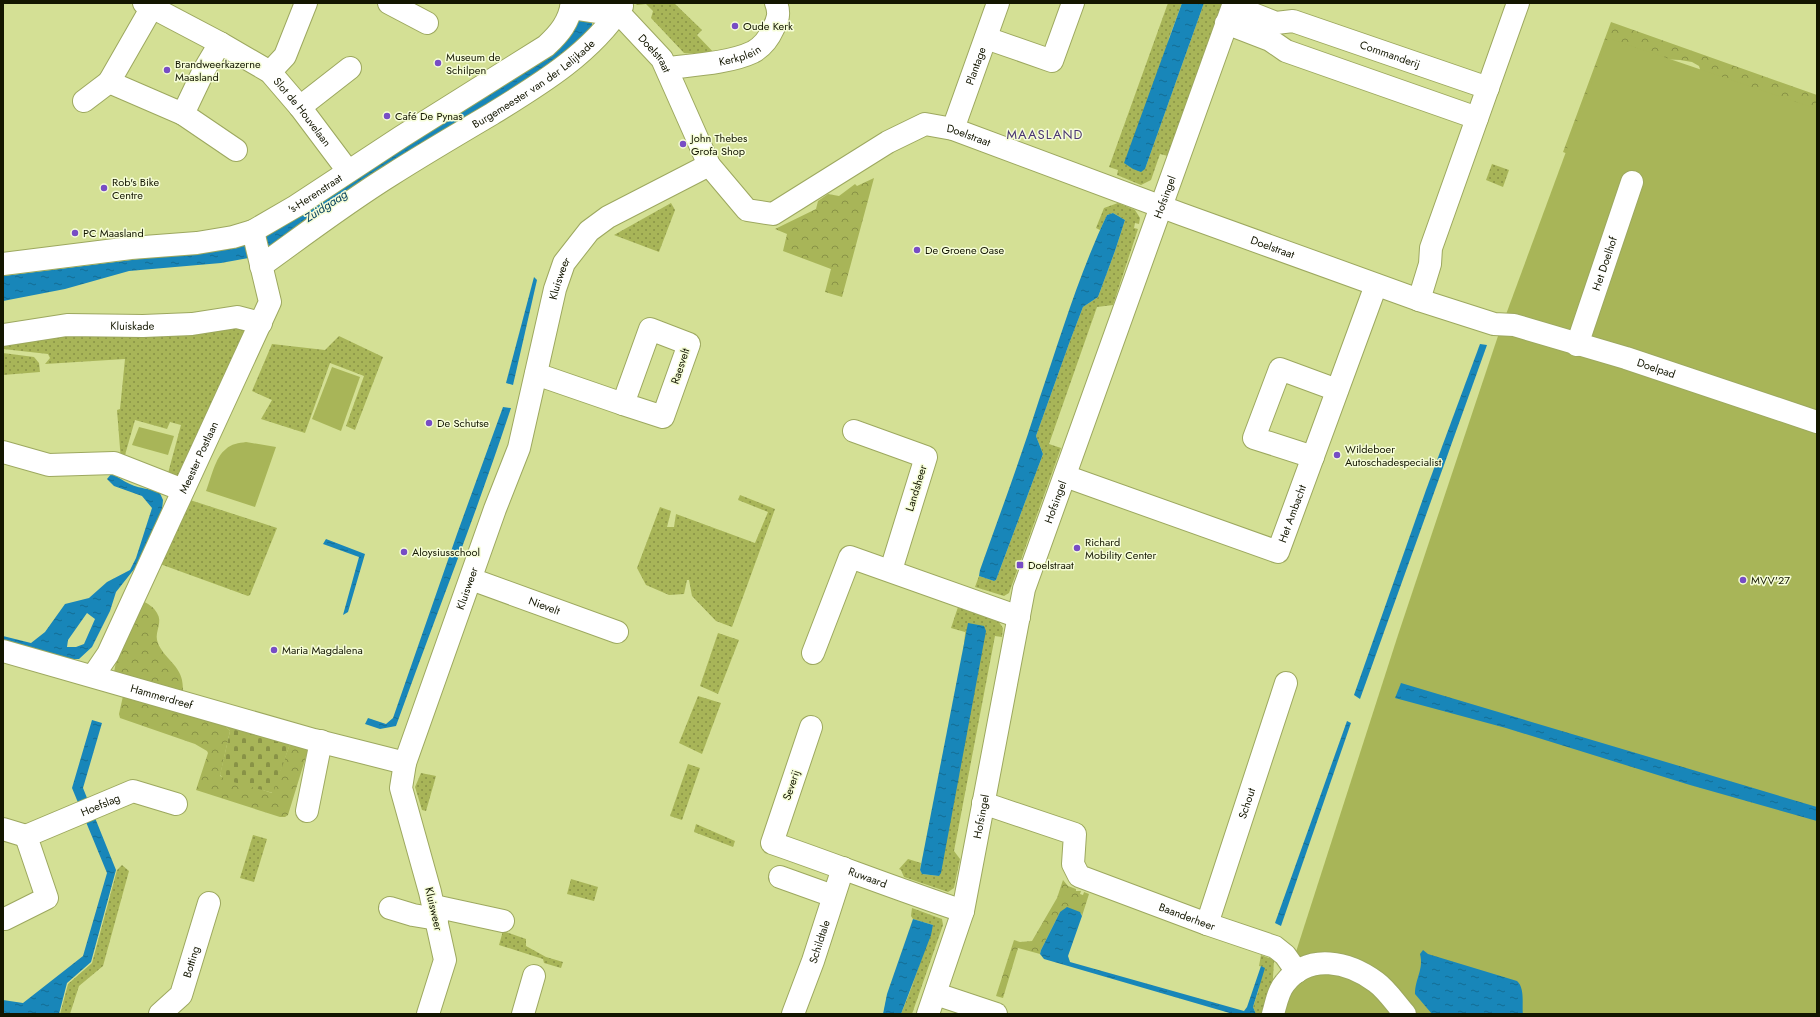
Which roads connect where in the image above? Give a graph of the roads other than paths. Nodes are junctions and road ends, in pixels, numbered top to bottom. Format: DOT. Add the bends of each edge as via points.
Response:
graph roads {
  1 [pos="306,3"];
  2 [pos="389,3"];
  3 [pos="776,3"];
  4 [pos="998,3"];
  5 [pos="1073,3"];
  6 [pos="1518,3"];
  7 [pos="148,4"];
  8 [pos="574,6"];
  9 [pos="615,10"];
  10 [pos="1231,11"];
  11 [pos="1293,21"];
  12 [pos="428,23"];
  13 [pos="986,38"];
  14 [pos="220,43"];
  15 [pos="1286,51"];
  16 [pos="350,68"];
  17 [pos="668,68"];
  18 [pos="270,72"];
  19 [pos="109,82"];
  20 [pos="1488,88"];
  21 [pos="84,101"];
  22 [pos="300,107"];
  23 [pos="183,114"];
  24 [pos="1477,118"];
  25 [pos="953,129"];
  26 [pos="236,150"];
  27 [pos="709,165"];
  28 [pos="348,171"];
  29 [pos="1632,182"];
  30 [pos="1161,206"];
  31 [pos="254,234"];
  32 [pos="261,262"];
  33 [pos="3,264"];
  34 [pos="1376,285"];
  35 [pos="1418,300"];
  36 [pos="261,323"];
  37 [pos="1494,324"];
  38 [pos="3,335"];
  39 [pos="1577,345"];
  40 [pos="536,374"];
  41 [pos="1337,390"];
  42 [pos="623,404"];
  43 [pos="1817,422"];
  44 [pos="854,431"];
  45 [pos="3,452"];
  46 [pos="1313,457"];
  47 [pos="1065,476"];
  48 [pos="183,490"];
  49 [pos="890,570"];
  50 [pos="470,579"];
  51 [pos="1019,617"];
  52 [pos="617,632"];
  53 [pos="3,651"];
  54 [pos="814,653"];
  55 [pos="93,676"];
  56 [pos="1286,683"];
  57 [pos="811,727"];
  58 [pos="317,740"];
  59 [pos="406,763"];
  60 [pos="983,803"];
  61 [pos="176,804"];
  62 [pos="307,811"];
  63 [pos="3,829"];
  64 [pos="26,836"];
  65 [pos="772,843"];
  66 [pos="843,868"];
  67 [pos="780,877"];
  68 [pos="833,896"];
  69 [pos="209,902"];
  70 [pos="390,908"];
  71 [pos="963,911"];
  72 [pos="435,912"];
  73 [pos="5,919"];
  74 [pos="503,921"];
  75 [pos="1207,924"];
  76 [pos="1297,972"];
  77 [pos="534,976"];
  78 [pos="936,994"];
  79 [pos="988,1013"];
  80 [pos="160,1014"];
  81 [pos="428,1014"];
  82 [pos="523,1014"];
  83 [pos="793,1014"];
  84 [pos="928,1014"];
  85 [pos="1273,1014"];
  86 [pos="1405,1014"];
  1 -- 18 [label="street" via="285,56"];
  2 -- 12 [label="street"];
  3 -- 17 [label="street, Kerkplein" via="779,11 776,24 769,36 752,52 723,60"];
  4 -- 13 [label="street, Plantage"];
  5 -- 13 [label="street" via="1052,61"];
  6 -- 20 [label="street"];
  7 -- 14 [label="street, Slot de Houvelaan"];
  7 -- 19 [label="street"];
  8 -- 9 [label="street"];
  8 -- 28 [label="street, 's-Herenstraat" via="558,35 546,46"];
  9 -- 17 [label="street, Doelstraat"];
  9 -- 32 [label="street, Burgemeester van der Lelijkade" via="591,42 542,84 389,176"];
  10 -- 11 [label="street, Commanderij" via="1276,23"];
  10 -- 15 [label="street"];
  10 -- 30 [label="street, Hofsingel"];
  11 -- 15 [label="street" via="1286,26 1282,36"];
  11 -- 20 [label="street, Commanderij"];
  13 -- 25 [label="street, Plantage"];
  14 -- 18 [label="street, Slot de Houvelaan"];
  14 -- 23 [label="street"];
  15 -- 24 [label="street"];
  16 -- 22 [label="street"];
  17 -- 27 [label="street, Doelstraat"];
  18 -- 22 [label="street, Slot de Houvelaan"];
  19 -- 21 [label="street"];
  19 -- 23 [label="street"];
  20 -- 24 [label="street"];
  22 -- 28 [label="street, Slot de Houvelaan"];
  23 -- 26 [label="street"];
  24 -- 35 [label="street" via="1431,248 1430,264"];
  25 -- 27 [label="street, Doelstraat" via="925,124 888,142 773,214 746,210"];
  25 -- 30 [label="street, Doelstraat"];
  27 -- 40 [label="street, Kluisweer" via="608,217 576,246 564,263 555,289"];
  28 -- 31 [label="street, 's-Herenstraat"];
  29 -- 39 [label="street, Het Doelhof"];
  30 -- 34 [label="street, Doelstraat"];
  30 -- 47 [label="street, Hofsingel"];
  31 -- 32 [label="street, Meester Postlaan"];
  31 -- 33 [label="street, 's-Herenstraat" via="197,243 131,248"];
  32 -- 36 [label="street, Meester Postlaan" via="270,302"];
  34 -- 35 [label="street, Doelstraat"];
  34 -- 41 [label="street, Het Ambacht"];
  35 -- 37 [label="street, Doelstraat"];
  36 -- 38 [label="street, Kluiskade" via="237,316 192,324 67,324"];
  36 -- 48 [label="street, Meester Postlaan"];
  37 -- 39 [label="street, Doelpad" via="1514,325"];
  39 -- 43 [label="street, Doelpad" via="1626,358"];
  40 -- 42 [label="street"];
  40 -- 50 [label="street, Kluisweer" via="519,448"];
  41 -- 46 [label="street, Het Ambacht"];
  41 -- 46 [label="street" via="1280,369 1254,438"];
  44 -- 49 [label="street, Landsheer" via="926,457"];
  45 -- 48 [label="street" via="49,465 114,463"];
  46 -- 47 [label="street, Het Ambacht" via="1278,552"];
  47 -- 51 [label="street, Hofsingel" via="1031,568"];
  48 -- 55 [label="street, Meester Postlaan" via="108,654"];
  49 -- 51 [label="street"];
  49 -- 54 [label="street" via="850,557"];
  50 -- 52 [label="street, Nievelt"];
  50 -- 59 [label="street, Kluisweer"];
  51 -- 60 [label="street, Hofsingel"];
  53 -- 55 [label="street, Hammerdreef"];
  55 -- 58 [label="street, Hammerdreef"];
  56 -- 75 [label="street, Schout"];
  57 -- 65 [label="street, Severij"];
  58 -- 59 [label="street, Hammerdreef"];
  58 -- 62 [label="street"];
  59 -- 72 [label="street, Kluisweer" via="401,788"];
  60 -- 71 [label="street, Hofsingel"];
  60 -- 75 [label="street, Baanderheer" via="1074,834 1073,864 1079,876"];
  61 -- 64 [label="street, Hoefslag" via="133,791"];
  63 -- 64 [label="street"];
  64 -- 73 [label="street" via="47,898"];
  65 -- 66 [label="street, Ruwaard"];
  66 -- 68 [label="street, Schildtale"];
  66 -- 71 [label="street, Ruwaard"];
  67 -- 68 [label="street"];
  68 -- 83 [label="street, Schildtale"];
  69 -- 80 [label="street, Botting" via="181,994"];
  70 -- 72 [label="street" via="413,915"];
  71 -- 78 [label="street, Hofsingel"];
  72 -- 74 [label="street"];
  72 -- 81 [label="street, Kluisweer" via="445,960"];
  75 -- 76 [label="street, Baanderheer" via="1275,947 1285,955"];
  76 -- 85 [label="street" via="1285,983"];
  76 -- 86 [label="street" via="1321,963 1351,968 1378,983"];
  77 -- 82 [label="street"];
  78 -- 79 [label="street"];
  78 -- 84 [label="street, Hofsingel"];
}
